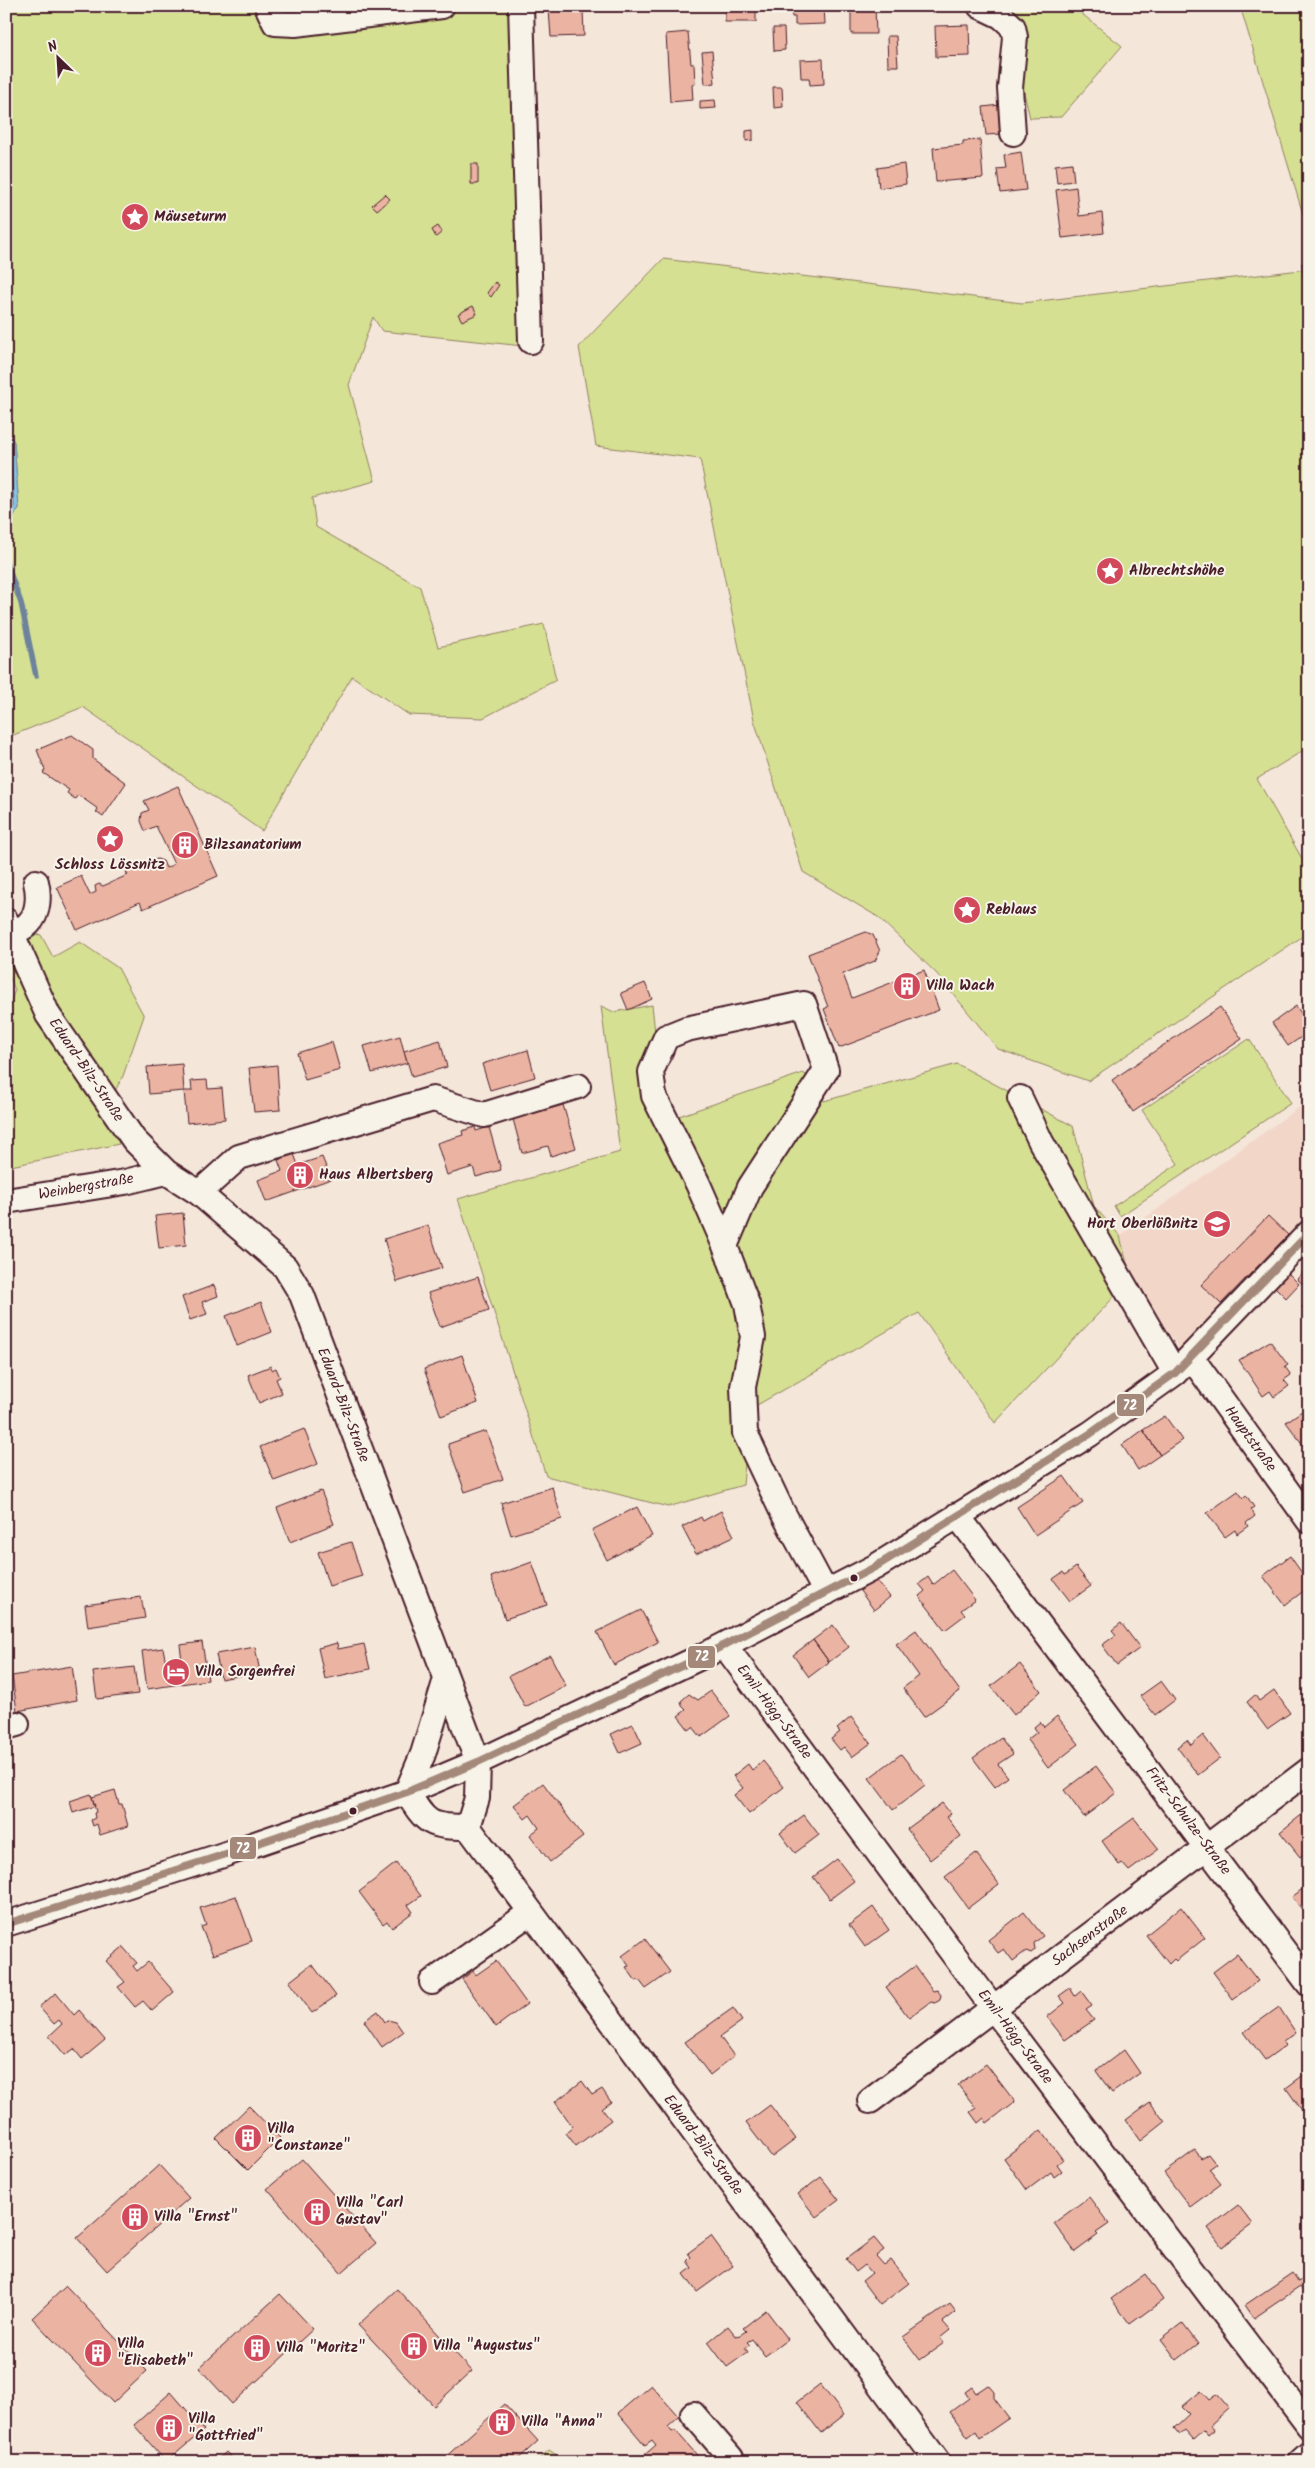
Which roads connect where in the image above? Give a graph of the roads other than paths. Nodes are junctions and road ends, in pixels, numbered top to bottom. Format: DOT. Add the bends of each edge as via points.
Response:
graph roads {
  1 [pos="267,6"];
  2 [pos="442,6"];
  3 [pos="521,6"];
  4 [pos="980,6"];
  5 [pos="1013,133"];
  6 [pos="531,341"];
  7 [pos="36,882"];
  8 [pos="9,927"];
  9 [pos="578,1086"];
  10 [pos="1020,1098"];
  11 [pos="166,1172"];
  12 [pos="199,1194"];
  13 [pos="6,1201"];
  14 [pos="1309,1233"];
  15 [pos="725,1246"];
  16 [pos="1183,1365"];
  17 [pos="957,1515"];
  18 [pos="1309,1521"];
  19 [pos="826,1592"];
  20 [pos="725,1646"];
  21 [pos="446,1679"];
  22 [pos="478,1762"];
  23 [pos="1309,1770"];
  24 [pos="407,1792"];
  25 [pos="468,1827"];
  26 [pos="1208,1848"];
  27 [pos="531,1912"];
  28 [pos="6,1924"];
  29 [pos="432,1982"];
  30 [pos="1309,1984"];
  31 [pos="994,2009"];
  32 [pos="870,2101"];
  33 [pos="693,2414"];
  34 [pos="1309,2426"];
  35 [pos="1309,2454"];
  36 [pos="726,2462"];
  37 [pos="938,2462"];
  38 [pos="1300,2462"];
  1 -- 2 [label="street" via="275,23 295,24"];
  3 -- 6 [label="street"];
  4 -- 5 [label="street" via="1001,16 1013,27 1010,88"];
  7 -- 8 [label="street" via="39,893 29,924"];
  8 -- 11 [label="street, Eduard-Bilz-Straße" via="48,1016 134,1140"];
  9 -- 12 [label="street" via="484,1114 432,1099 239,1157"];
  10 -- 16 [label="street, Hauptstraße" via="1041,1142"];
  11 -- 12 [label="street, Eduard-Bilz-Straße"];
  11 -- 13 [label="street, Weinbergstraße" via="125,1182"];
  12 -- 21 [label="street, Eduard-Bilz-Straße" via="285,1266 302,1295"];
  14 -- 16 [label="street"];
  15 -- 15 [label="street" via="750,1187 826,1070 804,1004 686,1029 666,1037 651,1072 654,1096"];
  15 -- 19 [label="street" via="747,1304 753,1336 743,1387 744,1433"];
  16 -- 17 [label="street" via="1090,1434"];
  16 -- 18 [label="street, Hauptstraße"];
  17 -- 19 [label="street"];
  17 -- 26 [label="street, Fritz-Schulze-Straße"];
  19 -- 20 [label="street"];
  20 -- 22 [label="street"];
  20 -- 31 [label="street, Emil-Högg-Straße"];
  21 -- 22 [label="street, Eduard-Bilz-Straße"];
  21 -- 24 [label="street" via="423,1754"];
  22 -- 24 [label="street"];
  22 -- 25 [label="street" via="478,1798"];
  23 -- 26 [label="street, Sachsenstraße"];
  24 -- 25 [label="street" via="423,1818 445,1827"];
  24 -- 28 [label="street"];
  25 -- 27 [label="street, Eduard-Bilz-Straße"];
  26 -- 30 [label="street, Fritz-Schulze-Straße"];
  26 -- 31 [label="street, Sachsenstraße"];
  27 -- 29 [label="street"];
  27 -- 37 [label="street, Eduard-Bilz-Straße"];
  31 -- 32 [label="street, Sachsenstraße"];
  31 -- 34 [label="street, Emil-Högg-Straße"];
  33 -- 36 [label="street" via="731,2458"];
  35 -- 38 [label="street"];
}
